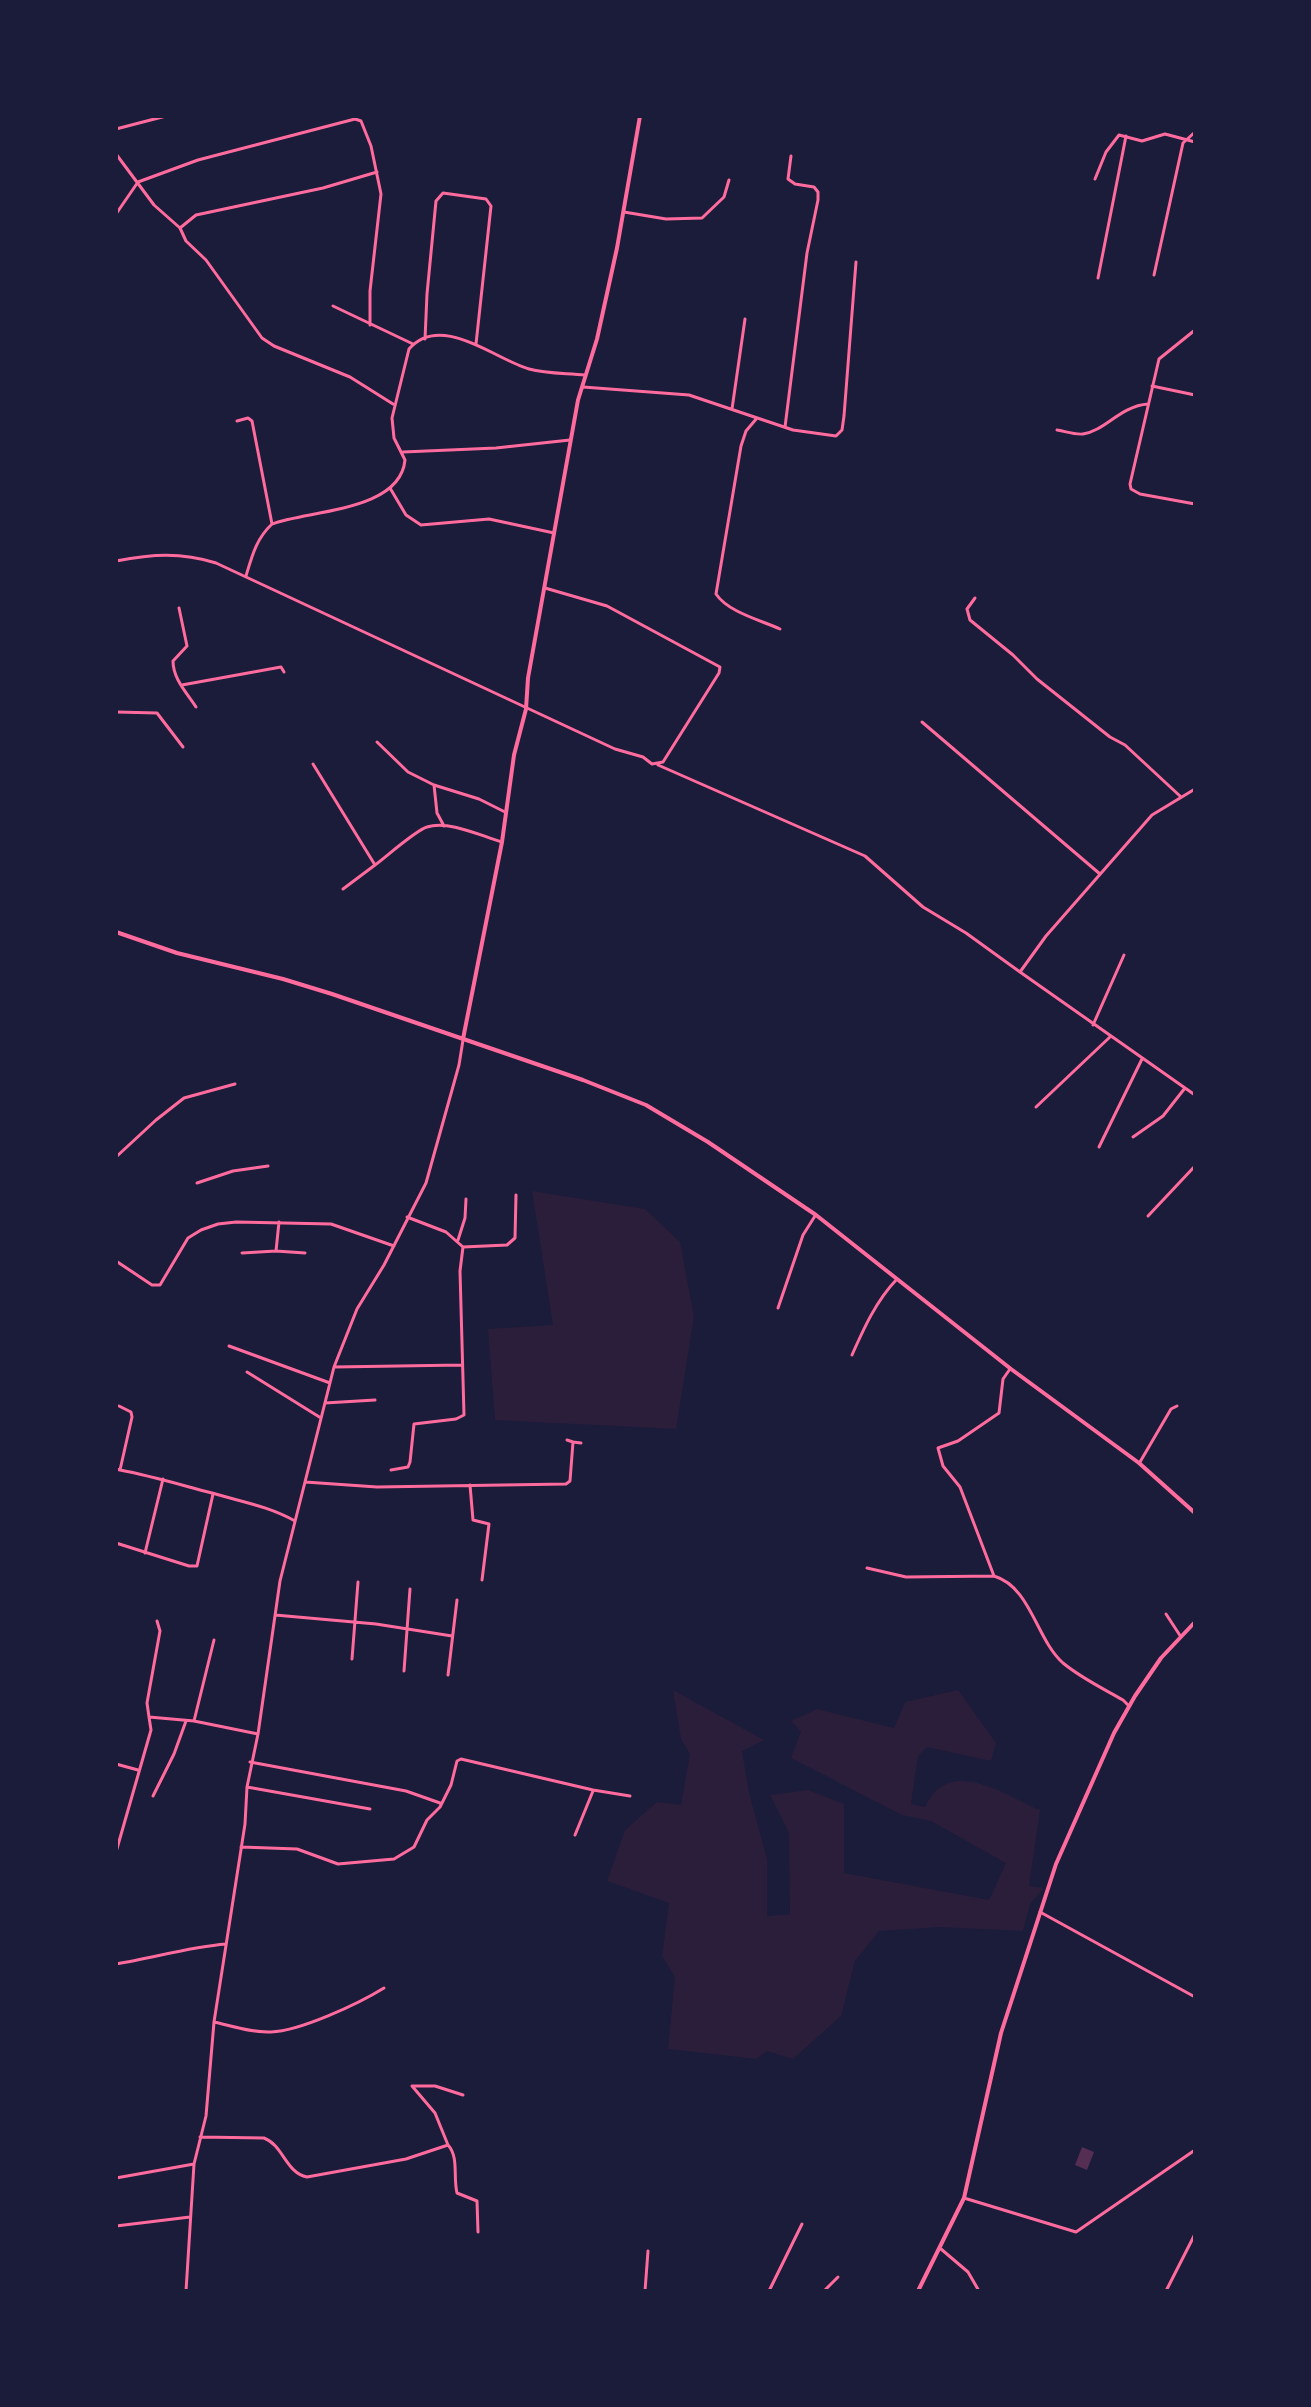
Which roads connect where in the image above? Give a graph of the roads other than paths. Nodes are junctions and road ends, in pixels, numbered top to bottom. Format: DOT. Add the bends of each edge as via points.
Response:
graph roads {
  1 [pos="166,116"];
  2 [pos="640,116"];
  3 [pos="116,129"];
  4 [pos="1195,132"];
  5 [pos="1126,136"];
  6 [pos="1186,139"];
  7 [pos="1195,142"];
  8 [pos="116,154"];
  9 [pos="791,156"];
  10 [pos="377,172"];
  11 [pos="1095,179"];
  12 [pos="729,180"];
  13 [pos="138,182"];
  14 [pos="624,212"];
  15 [pos="116,214"];
  16 [pos="180,228"];
  17 [pos="856,262"];
  18 [pos="1154,275"];
  19 [pos="1098,278"];
  20 [pos="333,306"];
  21 [pos="745,319"];
  22 [pos="370,325"];
  23 [pos="1195,330"];
  24 [pos="425,339"];
  25 [pos="476,344"];
  26 [pos="413,345"];
  27 [pos="585,375"];
  28 [pos="1152,386"];
  29 [pos="581,387"];
  30 [pos="1195,395"];
  31 [pos="394,404"];
  32 [pos="1148,404"];
  33 [pos="732,409"];
  34 [pos="757,418"];
  35 [pos="237,421"];
  36 [pos="785,427"];
  37 [pos="1057,430"];
  38 [pos="572,440"];
  39 [pos="403,452"];
  40 [pos="390,488"];
  41 [pos="1195,504"];
  42 [pos="272,524"];
  43 [pos="555,534"];
  44 [pos="116,561"];
  45 [pos="246,576"];
  46 [pos="545,588"];
  47 [pos="975,598"];
  48 [pos="179,608"];
  49 [pos="780,629"];
  50 [pos="284,672"];
  51 [pos="182,685"];
  52 [pos="196,707"];
  53 [pos="526,709"];
  54 [pos="116,712"];
  55 [pos="922,722"];
  56 [pos="377,742"];
  57 [pos="183,747"];
  58 [pos="313,764"];
  59 [pos="658,765"];
  60 [pos="434,785"];
  61 [pos="1195,789"];
  62 [pos="1181,797"];
  63 [pos="507,813"];
  64 [pos="444,826"];
  65 [pos="502,842"];
  66 [pos="375,865"];
  67 [pos="1100,874"];
  68 [pos="343,889"];
  69 [pos="116,932"];
  70 [pos="1124,955"];
  71 [pos="1020,972"];
  72 [pos="1093,1025"];
  73 [pos="1111,1036"];
  74 [pos="463,1039"];
  75 [pos="1142,1059"];
  76 [pos="235,1084"];
  77 [pos="1185,1088"];
  78 [pos="1195,1095"];
  79 [pos="1036,1107"];
  80 [pos="1133,1137"];
  81 [pos="1099,1147"];
  82 [pos="116,1157"];
  83 [pos="268,1166"];
  84 [pos="1195,1166"];
  85 [pos="197,1183"];
  86 [pos="516,1195"];
  87 [pos="466,1199"];
  88 [pos="816,1215"];
  89 [pos="1148,1216"];
  90 [pos="407,1217"];
  91 [pos="279,1222"];
  92 [pos="458,1240"];
  93 [pos="394,1246"];
  94 [pos="463,1247"];
  95 [pos="276,1251"];
  96 [pos="242,1253"];
  97 [pos="305,1253"];
  98 [pos="116,1261"];
  99 [pos="897,1279"];
  100 [pos="778,1308"];
  101 [pos="229,1346"];
  102 [pos="852,1355"];
  103 [pos="463,1365"];
  104 [pos="334,1367"];
  105 [pos="1011,1369"];
  106 [pos="247,1372"];
  107 [pos="330,1383"];
  108 [pos="375,1400"];
  109 [pos="325,1403"];
  110 [pos="119,1406"];
  111 [pos="1177,1406"];
  112 [pos="321,1418"];
  113 [pos="567,1440"];
  114 [pos="573,1442"];
  115 [pos="581,1443"];
  116 [pos="116,1456"];
  117 [pos="122,1457"];
  118 [pos="1139,1463"];
  119 [pos="118,1470"];
  120 [pos="391,1470"];
  121 [pos="163,1478"];
  122 [pos="304,1482"];
  123 [pos="470,1485"];
  124 [pos="213,1494"];
  125 [pos="1195,1513"];
  126 [pos="295,1521"];
  127 [pos="116,1543"];
  128 [pos="145,1553"];
  129 [pos="867,1568"];
  130 [pos="994,1576"];
  131 [pos="482,1580"];
  132 [pos="358,1582"];
  133 [pos="410,1589"];
  134 [pos="457,1600"];
  135 [pos="1166,1614"];
  136 [pos="275,1615"];
  137 [pos="157,1621"];
  138 [pos="1195,1622"];
  139 [pos="355,1623"];
  140 [pos="407,1628"];
  141 [pos="452,1636"];
  142 [pos="1181,1637"];
  143 [pos="214,1640"];
  144 [pos="352,1659"];
  145 [pos="404,1671"];
  146 [pos="448,1675"];
  147 [pos="1129,1706"];
  148 [pos="149,1717"];
  149 [pos="186,1721"];
  150 [pos="194,1721"];
  151 [pos="258,1734"];
  152 [pos="250,1762"];
  153 [pos="116,1764"];
  154 [pos="138,1770"];
  155 [pos="247,1787"];
  156 [pos="593,1790"];
  157 [pos="153,1796"];
  158 [pos="630,1796"];
  159 [pos="440,1803"];
  160 [pos="370,1809"];
  161 [pos="119,1833"];
  162 [pos="575,1835"];
  163 [pos="241,1847"];
  164 [pos="116,1852"];
  165 [pos="1040,1912"];
  166 [pos="226,1944"];
  167 [pos="116,1964"];
  168 [pos="384,1988"];
  169 [pos="1195,1997"];
  170 [pos="214,2022"];
  171 [pos="463,2095"];
  172 [pos="200,2137"];
  173 [pos="448,2145"];
  174 [pos="1195,2150"];
  175 [pos="194,2164"];
  176 [pos="116,2178"];
  177 [pos="964,2198"];
  178 [pos="190,2217"];
  179 [pos="802,2224"];
  180 [pos="116,2226"];
  181 [pos="478,2232"];
  182 [pos="1195,2234"];
  183 [pos="941,2249"];
  184 [pos="648,2251"];
  185 [pos="838,2277"];
  186 [pos="186,2291"];
  187 [pos="645,2291"];
  188 [pos="769,2291"];
  189 [pos="824,2291"];
  190 [pos="918,2291"];
  191 [pos="979,2291"];
  192 [pos="1166,2291"];
  1 -- 3 [label="street"];
  2 -- 14 [label="street"];
  4 -- 6 [label="street"];
  5 -- 6 [label="street" via="1142,141 1162,134"];
  5 -- 11 [label="street" via="1119,135 1109,147"];
  5 -- 19 [label="street"];
  6 -- 7 [label="street"];
  6 -- 18 [label="street"];
  8 -- 13 [label="street"];
  9 -- 36 [label="street" via="788,179 814,187 818,200"];
  10 -- 13 [label="street" via="365,127 355,119 198,160"];
  10 -- 16 [label="street" via="196,215"];
  10 -- 22 [label="street" via="381,194"];
  12 -- 14 [label="street" via="724,197 702,218"];
  13 -- 15 [label="street"];
  13 -- 16 [label="street"];
  14 -- 27 [label="street"];
  16 -- 31 [label="street" via="262,338 350,377"];
  17 -- 36 [label="street" via="842,430 831,436"];
  20 -- 22 [label="street"];
  21 -- 33 [label="street"];
  22 -- 26 [label="street"];
  23 -- 28 [label="street" via="1162,355"];
  24 -- 25 [label="street" via="452,337"];
  24 -- 25 [label="street" via="436,201 443,193 486,199 491,206"];
  24 -- 26 [label="street"];
  25 -- 27 [label="street" via="531,370"];
  26 -- 31 [label="street"];
  27 -- 29 [label="street"];
  28 -- 30 [label="street"];
  28 -- 32 [label="street"];
  29 -- 33 [label="street" via="689,395"];
  29 -- 38 [label="street"];
  31 -- 39 [label="street" via="394,438"];
  32 -- 37 [label="street" via="1129,407 1083,434"];
  32 -- 41 [label="street" via="1131,489"];
  33 -- 34 [label="street"];
  34 -- 36 [label="street"];
  34 -- 49 [label="street" via="741,446 716,594 733,608"];
  35 -- 42 [label="street" via="252,421"];
  38 -- 39 [label="street"];
  38 -- 43 [label="street"];
  39 -- 40 [label="street" via="404,469"];
  40 -- 42 [label="street" via="341,509"];
  40 -- 43 [label="street" via="406,515 421,525 489,519"];
  42 -- 45 [label="street" via="254,548"];
  43 -- 46 [label="street"];
  44 -- 45 [label="street" via="191,555"];
  45 -- 53 [label="street"];
  46 -- 53 [label="street"];
  46 -- 59 [label="street" via="607,606 720,667"];
  47 -- 62 [label="street" via="967,609 970,620"];
  48 -- 51 [label="street" via="187,646 172,666"];
  50 -- 51 [label="street" via="281,667"];
  51 -- 52 [label="street"];
  53 -- 59 [label="street"];
  53 -- 63 [label="street"];
  54 -- 57 [label="street" via="157,713"];
  55 -- 67 [label="street"];
  56 -- 60 [label="street" via="408,772"];
  58 -- 66 [label="street"];
  59 -- 71 [label="street" via="865,856 923,907"];
  60 -- 63 [label="street"];
  60 -- 64 [label="street"];
  61 -- 62 [label="street"];
  62 -- 67 [label="street" via="1152,815"];
  63 -- 65 [label="street"];
  64 -- 65 [label="street"];
  64 -- 66 [label="street" via="423,828"];
  65 -- 74 [label="street"];
  66 -- 68 [label="street"];
  67 -- 71 [label="street"];
  69 -- 74 [label="street" via="295,983"];
  70 -- 72 [label="street"];
  71 -- 72 [label="street"];
  72 -- 73 [label="street"];
  73 -- 75 [label="street"];
  73 -- 79 [label="street"];
  74 -- 88 [label="street" via="646,1105"];
  74 -- 90 [label="street" via="435,1156"];
  75 -- 77 [label="street"];
  75 -- 81 [label="street"];
  76 -- 82 [label="street" via="184,1098"];
  77 -- 78 [label="street"];
  77 -- 80 [label="street" via="1163,1116"];
  83 -- 85 [label="street"];
  84 -- 89 [label="street"];
  86 -- 94 [label="street" via="511,1244"];
  87 -- 92 [label="street"];
  88 -- 99 [label="street"];
  88 -- 100 [label="street" via="803,1235"];
  90 -- 92 [label="street"];
  90 -- 93 [label="street"];
  91 -- 93 [label="street" via="331,1224"];
  91 -- 95 [label="street"];
  91 -- 98 [label="street" via="236,1222 201,1230 188,1238 157,1286"];
  92 -- 94 [label="street"];
  93 -- 104 [label="street" via="351,1320"];
  94 -- 103 [label="street"];
  95 -- 96 [label="street"];
  95 -- 97 [label="street"];
  99 -- 102 [label="street"];
  99 -- 105 [label="street"];
  101 -- 107 [label="street"];
  103 -- 104 [label="street"];
  103 -- 120 [label="street" via="464,1415 414,1424 408,1467"];
  104 -- 107 [label="street"];
  105 -- 118 [label="street"];
  105 -- 130 [label="street" via="1003,1379 996,1416 938,1448 970,1510"];
  106 -- 112 [label="street"];
  107 -- 109 [label="street"];
  108 -- 109 [label="street"];
  109 -- 112 [label="street"];
  110 -- 117 [label="street" via="132,1417"];
  111 -- 118 [label="street"];
  112 -- 122 [label="street"];
  113 -- 114 [label="street"];
  114 -- 115 [label="street"];
  114 -- 123 [label="street" via="566,1484"];
  116 -- 117 [label="street"];
  117 -- 119 [label="street"];
  118 -- 125 [label="street"];
  119 -- 121 [label="street"];
  121 -- 124 [label="street"];
  121 -- 128 [label="street"];
  122 -- 123 [label="street"];
  122 -- 126 [label="street"];
  123 -- 131 [label="street" via="473,1520 489,1524"];
  124 -- 126 [label="street" via="275,1510"];
  124 -- 128 [label="street" via="199,1565"];
  126 -- 136 [label="street"];
  127 -- 128 [label="street"];
  129 -- 130 [label="street" via="906,1577"];
  130 -- 147 [label="street" via="1017,1590 1061,1662"];
  132 -- 139 [label="street"];
  133 -- 140 [label="street"];
  134 -- 141 [label="street"];
  135 -- 142 [label="street"];
  136 -- 139 [label="street"];
  136 -- 151 [label="street"];
  137 -- 148 [label="street"];
  138 -- 142 [label="street"];
  139 -- 140 [label="street"];
  139 -- 144 [label="street"];
  140 -- 141 [label="street"];
  140 -- 145 [label="street"];
  141 -- 146 [label="street"];
  142 -- 147 [label="street"];
  143 -- 150 [label="street"];
  147 -- 165 [label="street" via="1056,1864"];
  148 -- 149 [label="street"];
  148 -- 154 [label="street" via="151,1730"];
  149 -- 150 [label="street"];
  149 -- 157 [label="street"];
  150 -- 151 [label="street"];
  151 -- 152 [label="street"];
  152 -- 155 [label="street"];
  152 -- 159 [label="street" via="406,1791"];
  153 -- 154 [label="street"];
  154 -- 161 [label="street"];
  155 -- 160 [label="street"];
  155 -- 163 [label="street"];
  156 -- 158 [label="street"];
  156 -- 159 [label="street" via="461,1759"];
  156 -- 162 [label="street"];
  159 -- 163 [label="street" via="414,1847 394,1859 338,1864 297,1849"];
  161 -- 164 [label="street"];
  163 -- 166 [label="street"];
  165 -- 169 [label="street"];
  165 -- 177 [label="street" via="1001,2033"];
  166 -- 167 [label="street"];
  166 -- 170 [label="street"];
  168 -- 170 [label="street" via="358,2004 280,2031"];
  170 -- 172 [label="street"];
  171 -- 173 [label="street" via="412,2086 435,2113"];
  172 -- 173 [label="street" via="271,2140 296,2173 307,2177 406,2159"];
  172 -- 175 [label="street"];
  173 -- 181 [label="street" via="455,2156 457,2193 477,2201"];
  174 -- 177 [label="street" via="1076,2232"];
  175 -- 176 [label="street"];
  175 -- 178 [label="street"];
  177 -- 183 [label="street"];
  178 -- 180 [label="street"];
  178 -- 186 [label="street"];
  179 -- 188 [label="street"];
  182 -- 192 [label="street"];
  183 -- 190 [label="street"];
  183 -- 191 [label="street" via="968,2272"];
  184 -- 187 [label="street"];
  185 -- 189 [label="street"];
}
